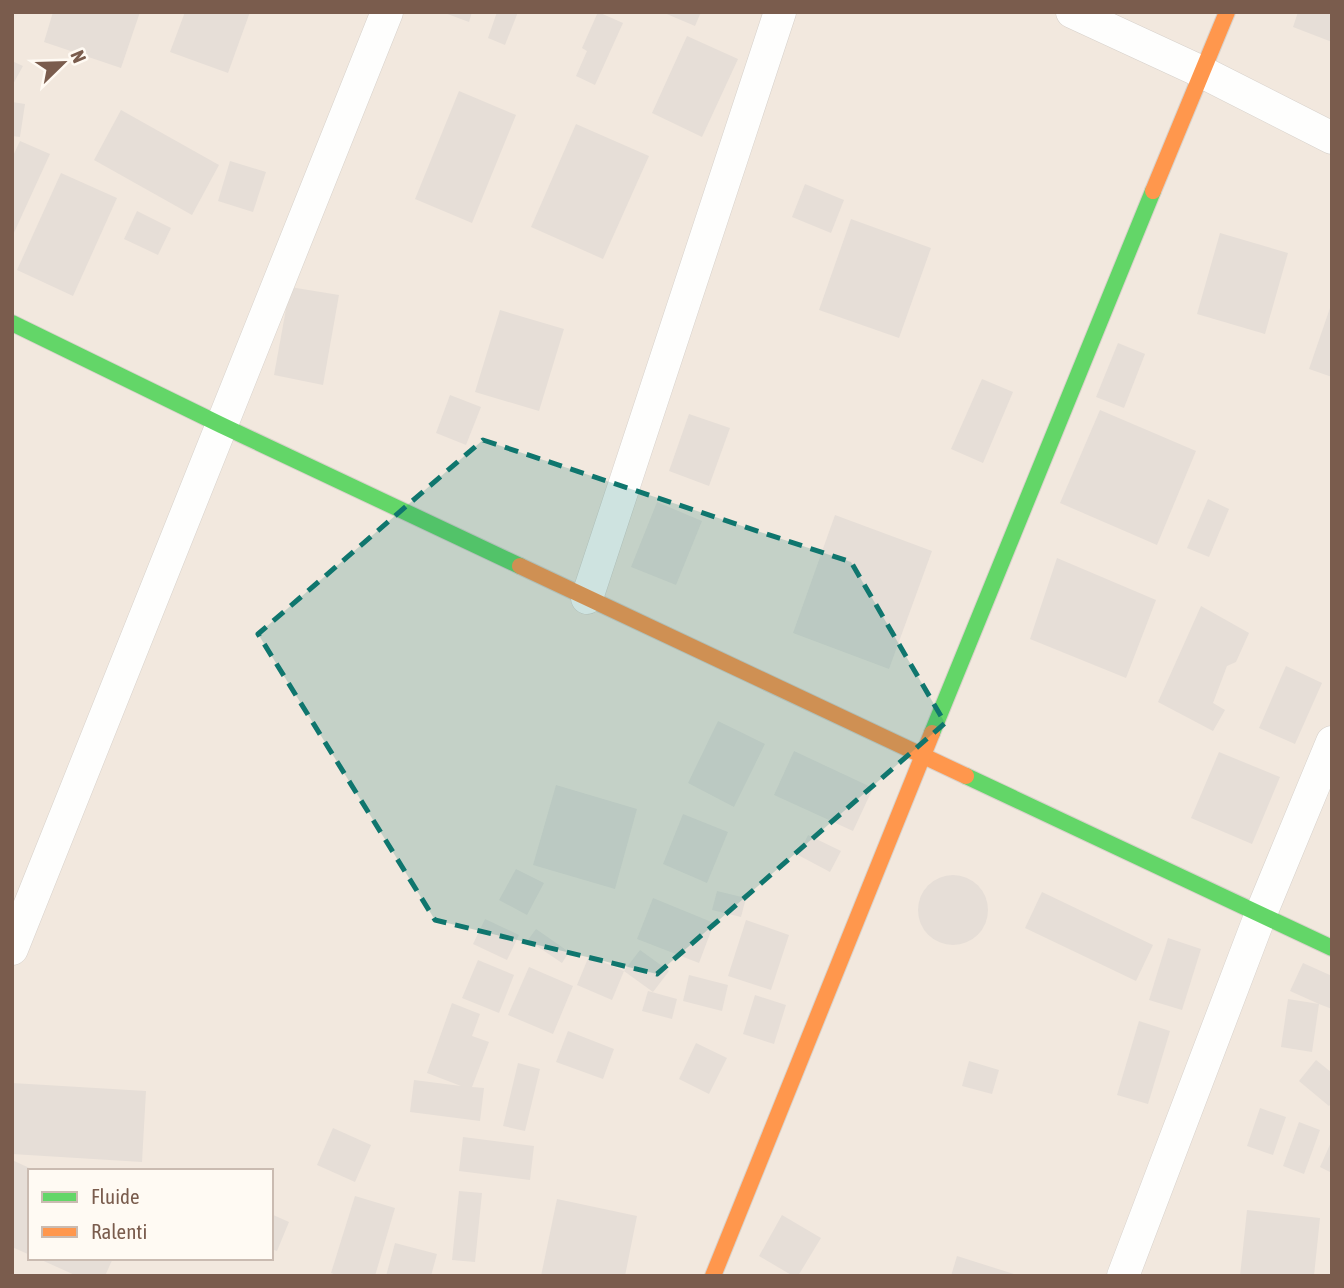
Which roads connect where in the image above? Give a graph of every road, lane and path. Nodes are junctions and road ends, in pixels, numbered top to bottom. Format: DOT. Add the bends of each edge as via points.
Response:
graph roads {
  1 [pos="387,12"];
  2 [pos="780,12"];
  3 [pos="1072,12"];
  4 [pos="1227,12"];
  5 [pos="1204,73"];
  6 [pos="1332,138"];
  7 [pos="12,323"];
  8 [pos="221,425"];
  9 [pos="587,598"];
  10 [pos="1332,742"];
  11 [pos="923,754"];
  12 [pos="1260,916"];
  13 [pos="1332,948"];
  14 [pos="12,949"];
  15 [pos="713,1276"];
  16 [pos="1123,1276"];
  1 -- 8 [label="street"];
  2 -- 9 [label="street"];
  3 -- 5 [label="street"];
  4 -- 5 [label="street"];
  5 -- 6 [label="street"];
  5 -- 11 [label="street"];
  7 -- 8 [label="street"];
  8 -- 9 [label="street"];
  8 -- 14 [label="street"];
  9 -- 11 [label="street"];
  10 -- 12 [label="street"];
  11 -- 12 [label="street"];
  11 -- 15 [label="street"];
  12 -- 13 [label="street"];
  12 -- 16 [label="street"];
}
